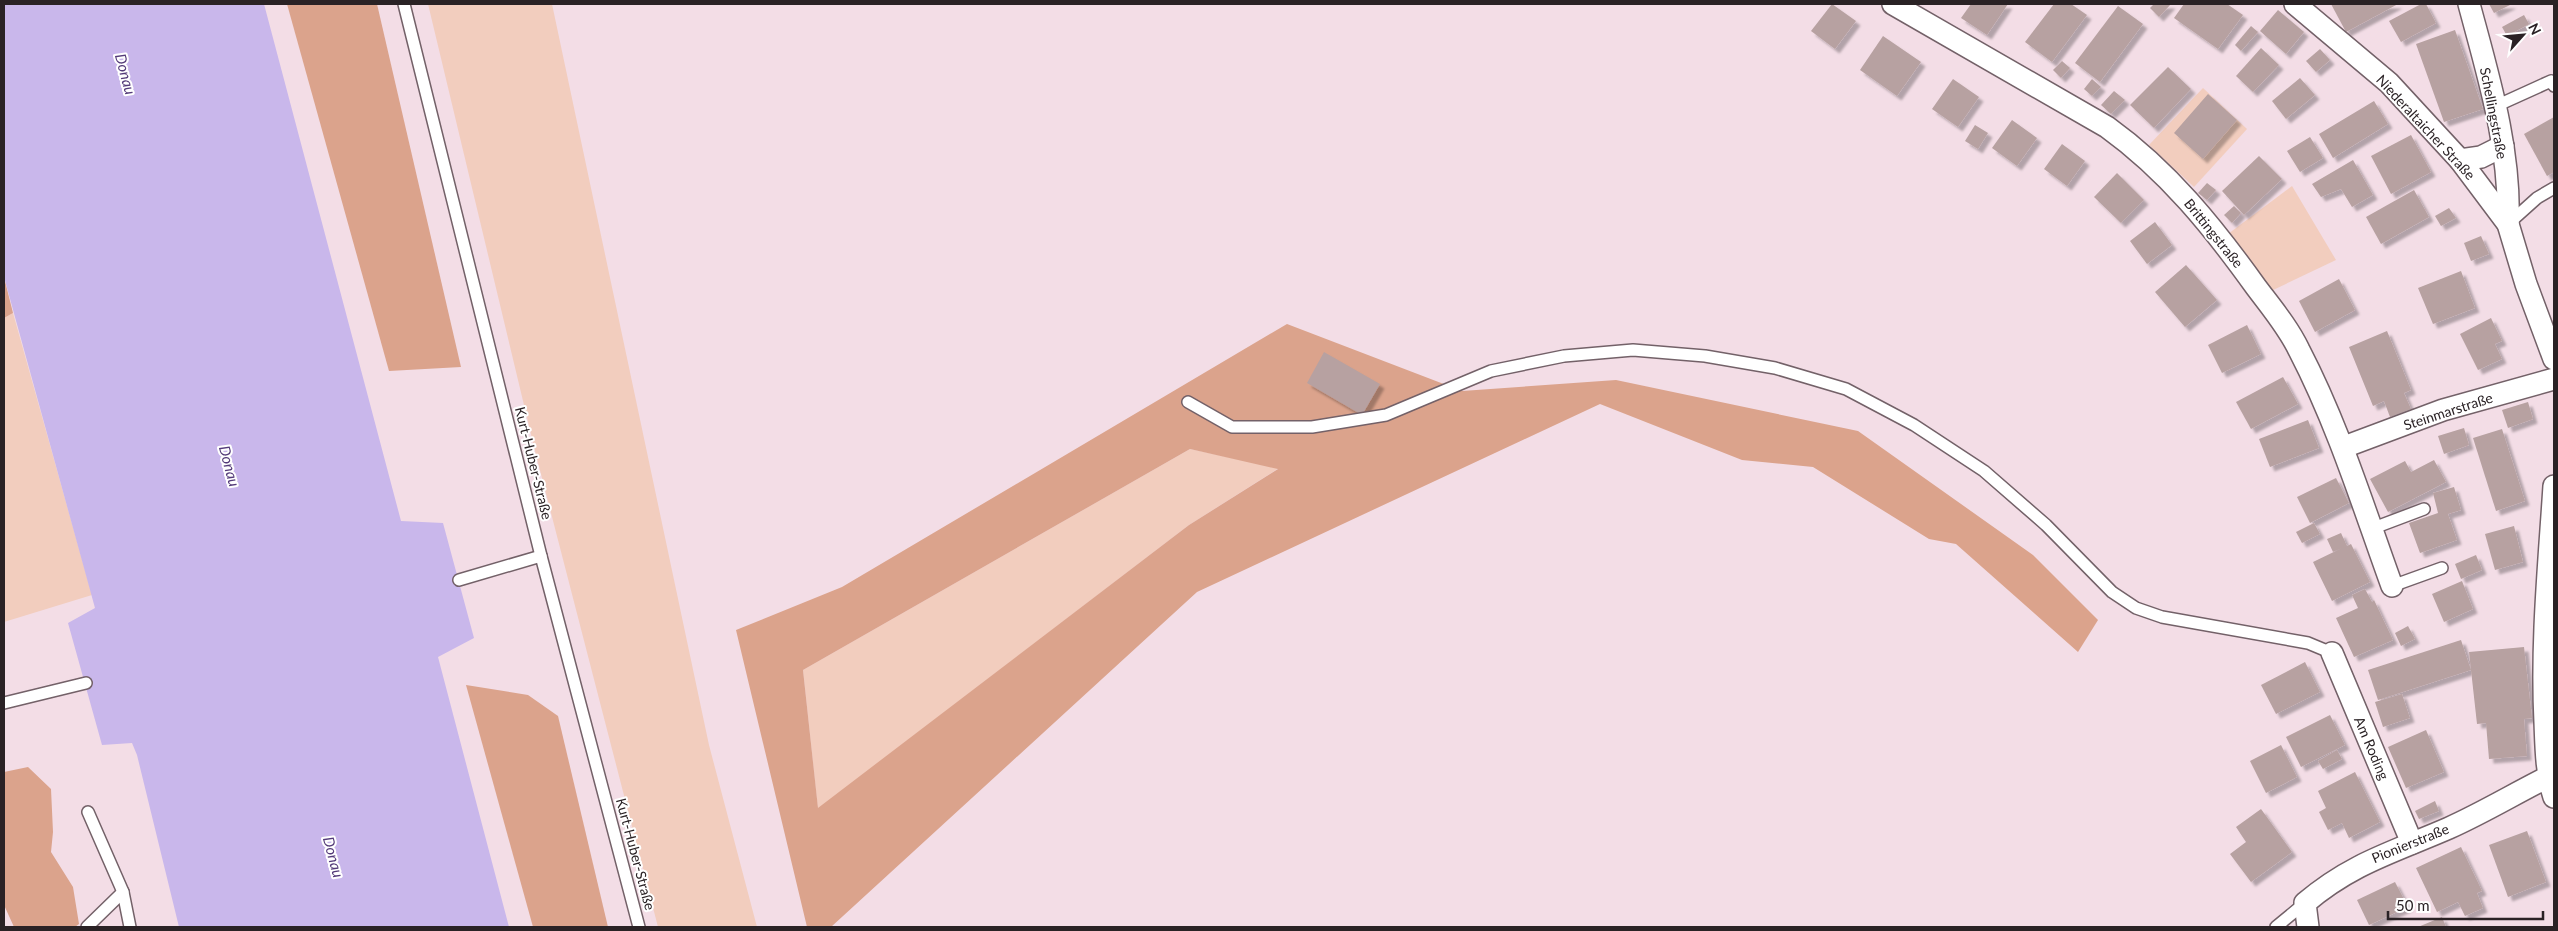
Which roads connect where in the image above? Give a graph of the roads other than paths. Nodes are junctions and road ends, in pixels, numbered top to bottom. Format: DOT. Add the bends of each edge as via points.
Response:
graph roads {
  1 [pos="404,4"];
  2 [pos="1892,4"];
  3 [pos="2295,4"];
  4 [pos="2469,4"];
  5 [pos="2554,86"];
  6 [pos="2496,106"];
  7 [pos="2503,146"];
  8 [pos="2460,160"];
  9 [pos="2554,188"];
  10 [pos="2508,224"];
  11 [pos="2554,359"];
  12 [pos="2554,379"];
  13 [pos="1188,402"];
  14 [pos="2344,447"];
  15 [pos="2554,486"];
  16 [pos="2424,509"];
  17 [pos="2371,529"];
  18 [pos="541,556"];
  19 [pos="2442,568"];
  20 [pos="459,580"];
  21 [pos="2392,586"];
  22 [pos="2332,653"];
  23 [pos="86,683"];
  24 [pos="4,703"];
  25 [pos="2552,782"];
  26 [pos="88,812"];
  27 [pos="2412,843"];
  28 [pos="123,892"];
  29 [pos="2305,903"];
  30 [pos="87,927"];
  31 [pos="130,927"];
  32 [pos="639,927"];
  33 [pos="2276,927"];
  34 [pos="2308,927"];
  1 -- 18 [label="lane, Kurt-Huber-Straße"];
  2 -- 14 [label="street, Brittingstraße" via="2107,128 2160,170 2190,201 2234,256 2293,340 2313,376"];
  3 -- 8 [label="street, Niederaltaicher Straße" via="2388,83"];
  4 -- 6 [label="street, Schellingstraße"];
  5 -- 6 [label="lane" via="2551,81"];
  6 -- 7 [label="street, Schellingstraße"];
  7 -- 8 [label="street" via="2481,157"];
  7 -- 10 [label="street, Schellingstraße"];
  8 -- 10 [label="street, Niederaltaicher Straße"];
  9 -- 10 [label="lane" via="2537,198"];
  10 -- 11 [label="street, Niederaltaicher Straße"];
  12 -- 14 [label="street, Steinmarstraße" via="2443,410"];
  13 -- 22 [label="lane" via="1232,427 1312,427 1386,415 1491,371 1564,356 1633,350 1705,356 1775,368 1846,389 1914,425 1984,472 2046,525 2112,592 2136,608 2162,618 2308,643"];
  14 -- 17 [label="street, Brittingstraße"];
  15 -- 25 [label="street" via="2544,692"];
  16 -- 17 [label="lane"];
  17 -- 21 [label="street, Brittingstraße"];
  18 -- 20 [label="lane"];
  18 -- 32 [label="lane, Kurt-Huber-Straße"];
  19 -- 21 [label="lane"];
  22 -- 27 [label="street, Am Roding"];
  23 -- 24 [label="lane"];
  25 -- 27 [label="street, Pionierstraße"];
  26 -- 28 [label="lane"];
  27 -- 29 [label="street, Pionierstraße" via="2345,873"];
  28 -- 30 [label="lane"];
  28 -- 31 [label="lane"];
  29 -- 33 [label="lane, Pionierstraße"];
  29 -- 34 [label="street"];
}
